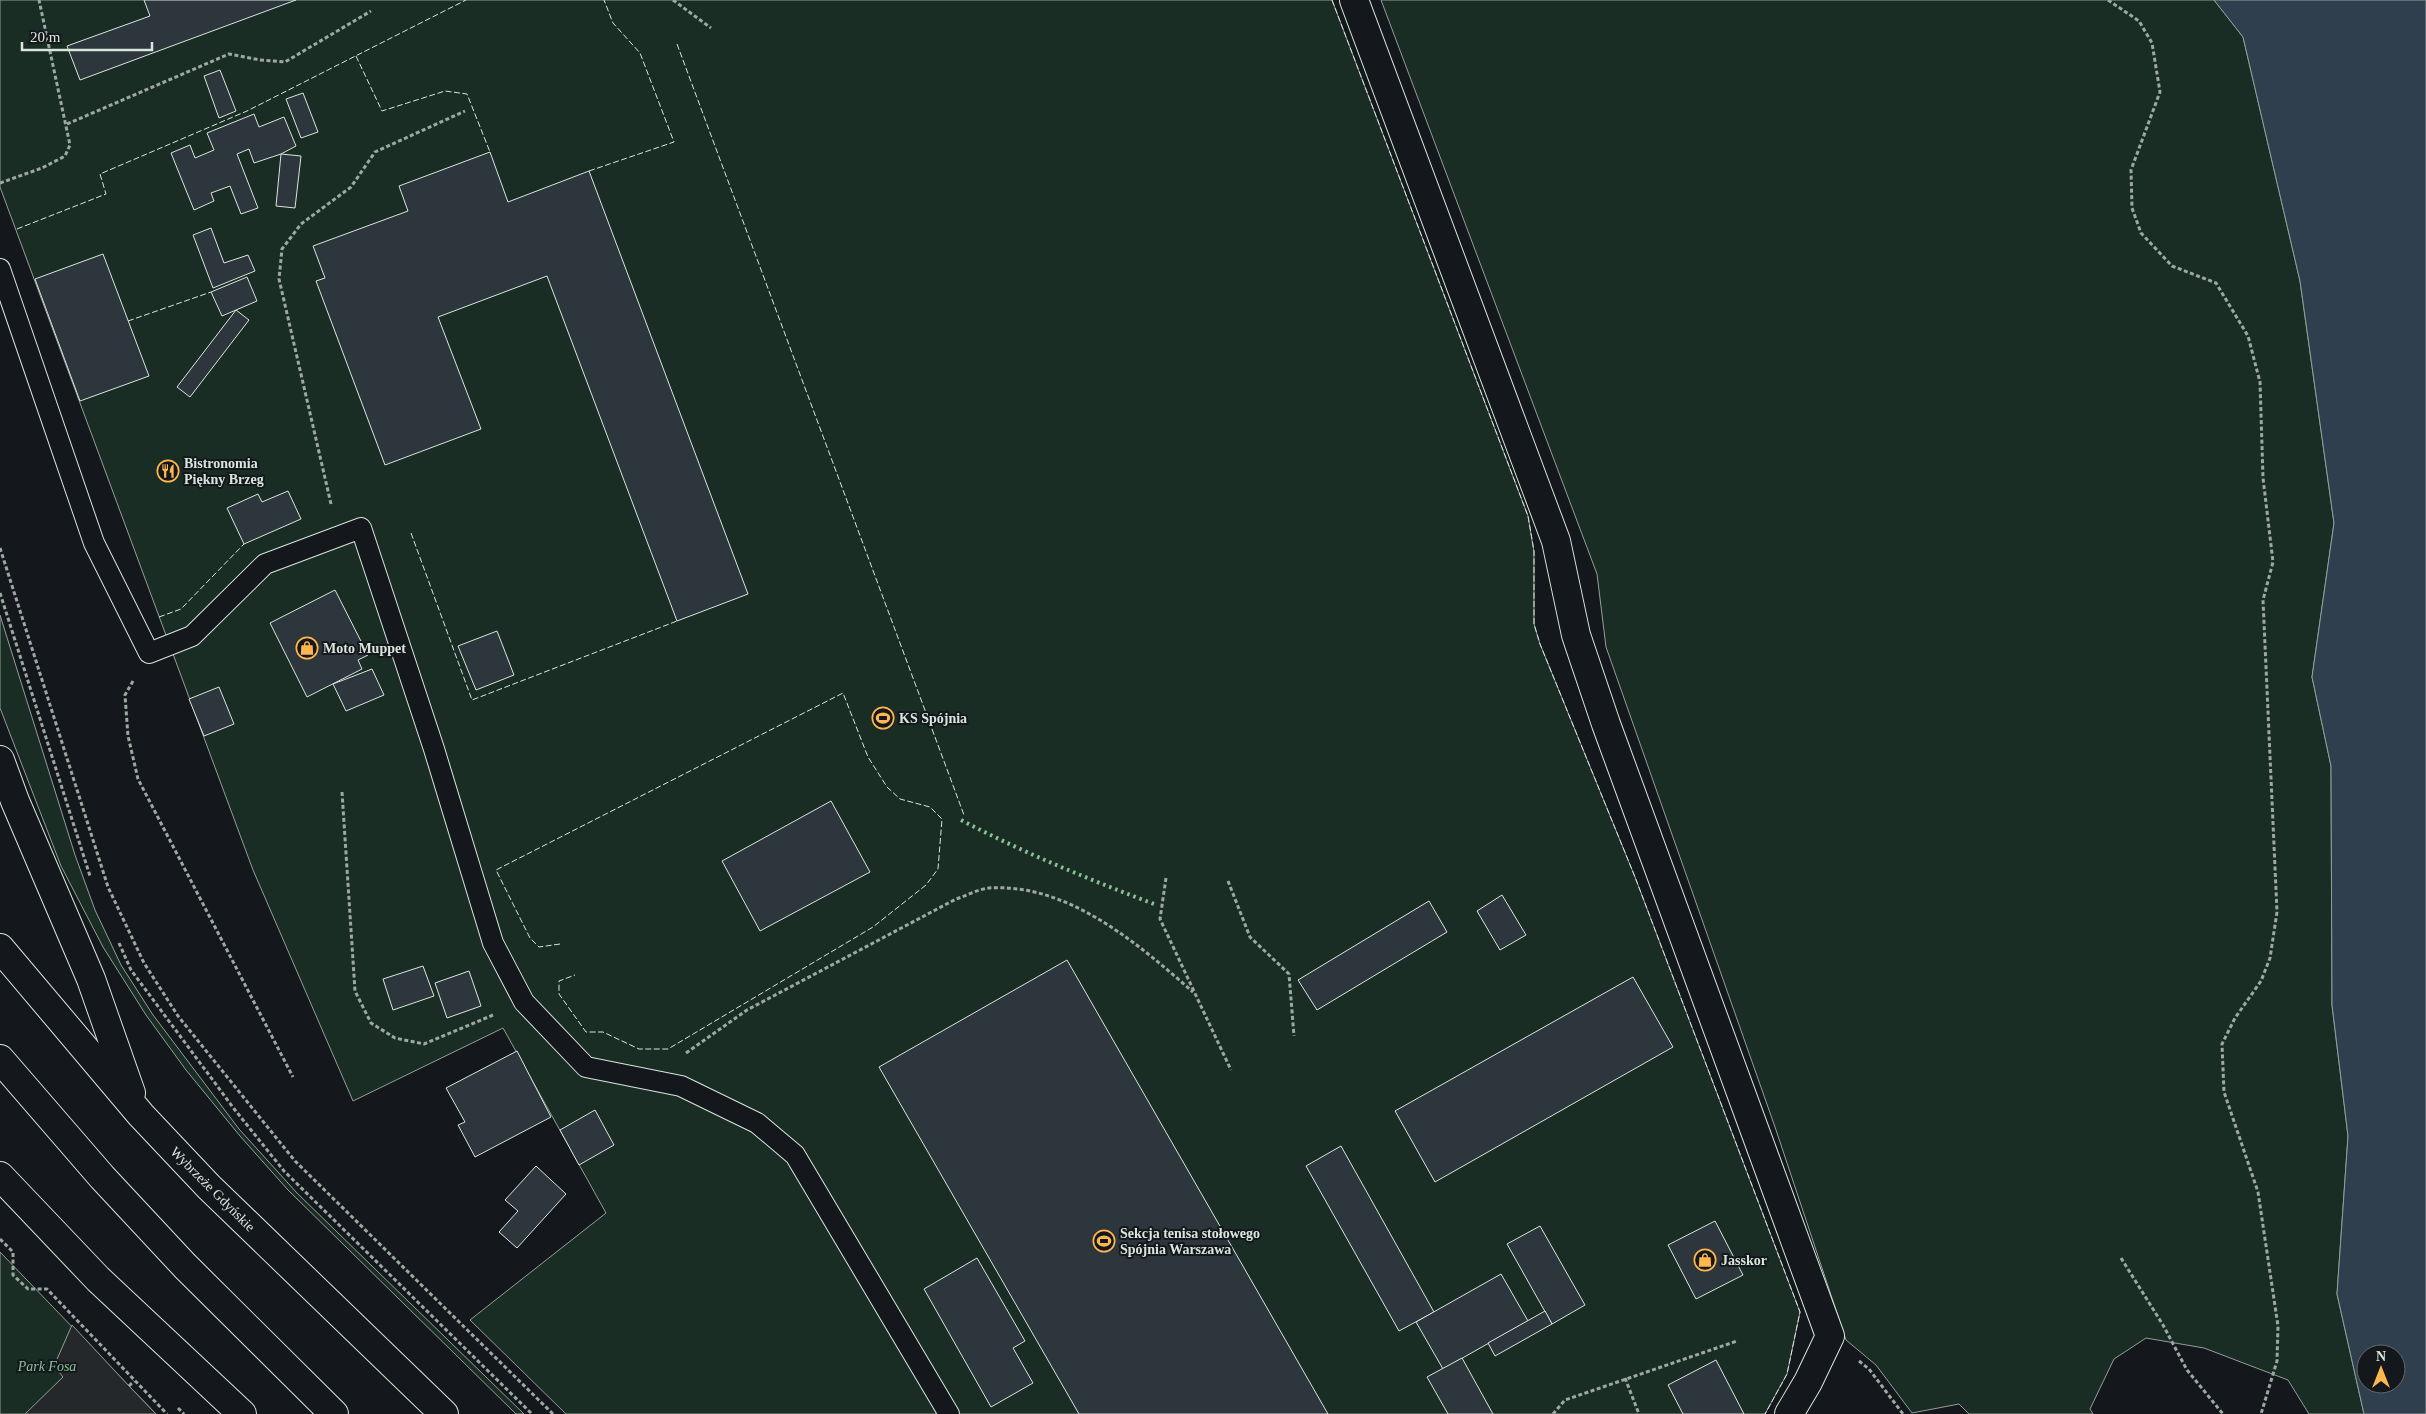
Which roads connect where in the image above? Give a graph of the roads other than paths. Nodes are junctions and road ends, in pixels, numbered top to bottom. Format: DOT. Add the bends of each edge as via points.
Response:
graph roads {
  1 [pos="1354,0"];
  2 [pos="0,269"];
  3 [pos="0,760"];
  4 [pos="0,948"];
  5 [pos="0,1059"];
  6 [pos="140,1115"];
  7 [pos="0,1176"];
  8 [pos="242,1414"];
  9 [pos="334,1414"];
  10 [pos="444,1414"];
  11 [pos="949,1414"];
  12 [pos="1789,1414"];
  1 -- 12 [label="main road" via="1556,541 1579,644 1830,1336"];
  2 -- 11 [label="lane" via="94,543 148,653 192,636 265,564 361,528 434,749 493,943 524,1002 586,1067 681,1086 757,1123 795,1155"];
  3 -- 6 [label="main road" via="91,978"];
  4 -- 6 [label="main road, Wybrzeże Gdyńskie"];
  5 -- 9 [label="main road" via="102,1177 185,1266"];
  6 -- 10 [label="main road, Wybrzeże Gdyńskie" via="209,1187"];
  7 -- 8 [label="main road" via="98,1279"];
}
